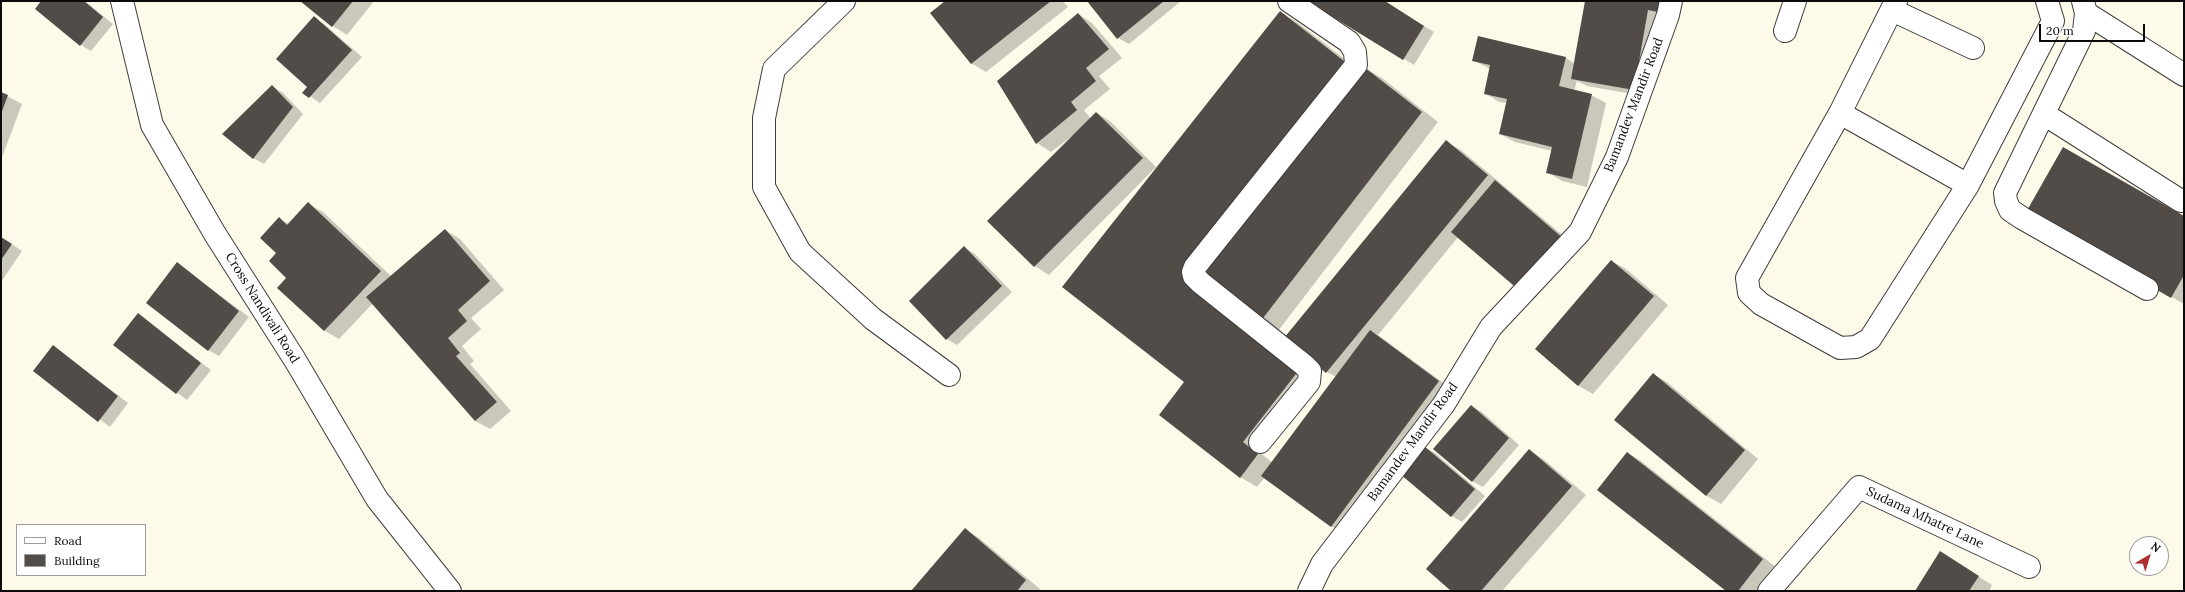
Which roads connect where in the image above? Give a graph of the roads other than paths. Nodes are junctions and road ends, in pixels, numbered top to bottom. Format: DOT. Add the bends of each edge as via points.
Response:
graph roads {
  1 [pos="122,1"];
  2 [pos="844,1"];
  3 [pos="1289,1"];
  4 [pos="1671,1"];
  5 [pos="1795,1"];
  6 [pos="2047,1"];
  7 [pos="1894,6"];
  8 [pos="2085,7"];
  9 [pos="1785,31"];
  10 [pos="1973,48"];
  11 [pos="2184,74"];
  12 [pos="1840,113"];
  13 [pos="2044,114"];
  14 [pos="1968,185"];
  15 [pos="2181,201"];
  16 [pos="2147,289"];
  17 [pos="949,375"];
  18 [pos="1260,442"];
  19 [pos="2029,567"];
  20 [pos="450,591"];
  21 [pos="1309,591"];
  22 [pos="1769,591"];
  1 -- 20 [label="street, Cross Nandivali Road" via="152,125 215,234 295,360 377,499"];
  2 -- 17 [label="street" via="774,69 764,118 764,186 800,252 873,318"];
  3 -- 18 [label="street" via="1349,42 1355,52 1356,65 1193,272 1201,283 1310,371 1309,382"];
  4 -- 21 [label="street, Bamandev Mandir Road" via="1617,157 1580,232 1491,327 1444,404 1322,564"];
  5 -- 9 [label="street"];
  6 -- 14 [label="street" via="2053,21"];
  7 -- 10 [label="street"];
  7 -- 12 [label="street"];
  8 -- 11 [label="street"];
  8 -- 13 [label="street" via="2084,31"];
  12 -- 14 [label="street"];
  12 -- 14 [label="street" via="1748,278 1749,293 1761,304 1840,348 1856,347 1870,339"];
  13 -- 15 [label="street"];
  13 -- 16 [label="street" via="2005,193 2010,210"];
  19 -- 22 [label="street, Sudama Mhatre Lane" via="1858,487"];
}
